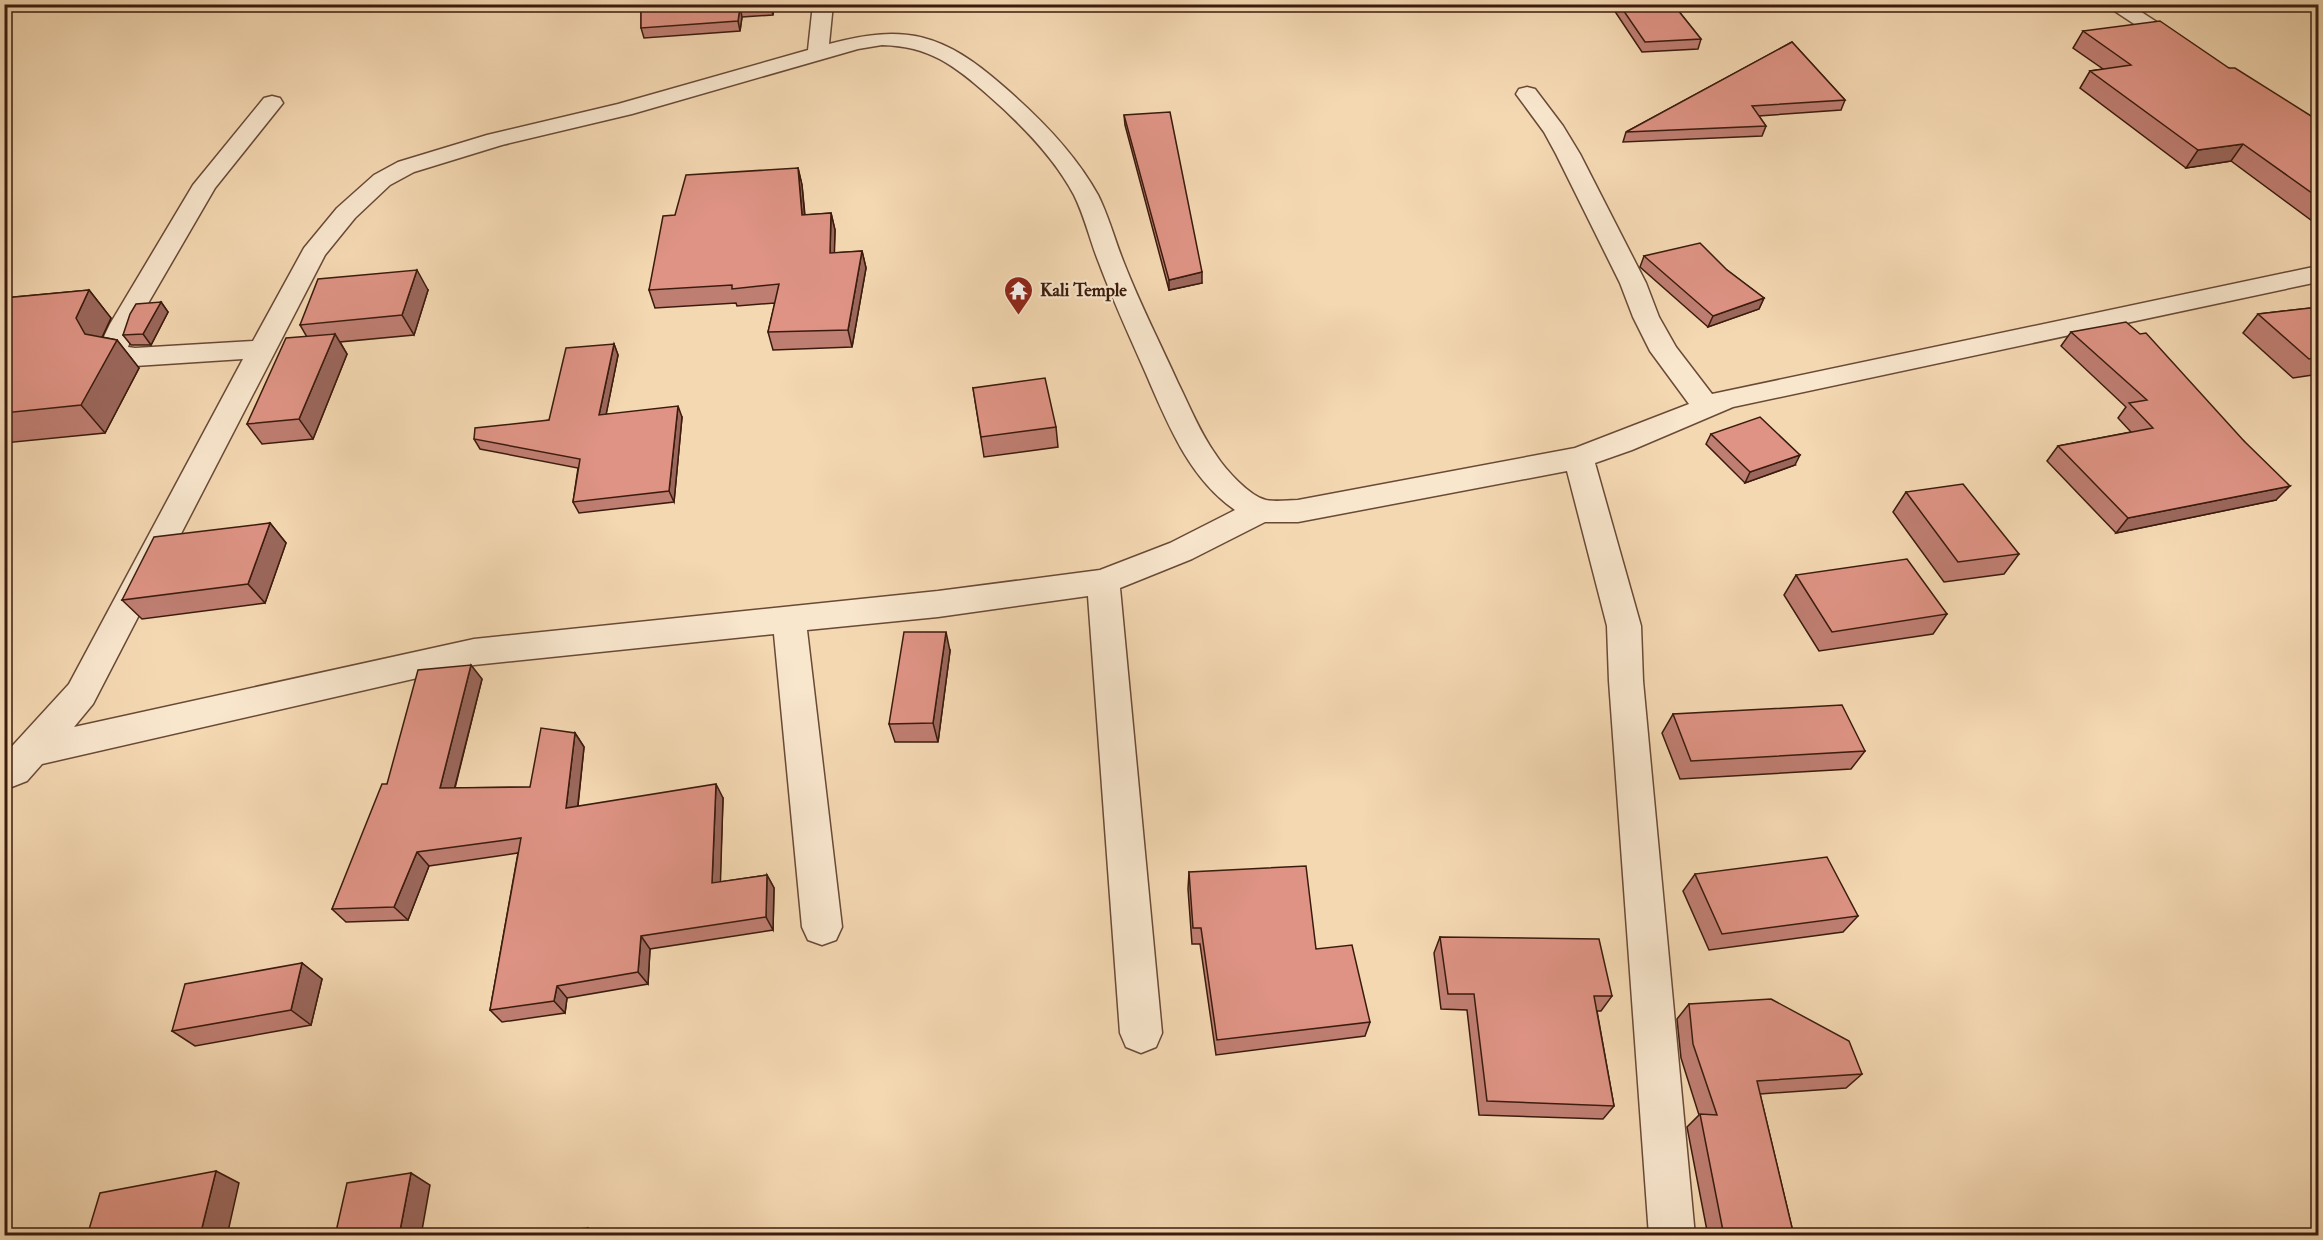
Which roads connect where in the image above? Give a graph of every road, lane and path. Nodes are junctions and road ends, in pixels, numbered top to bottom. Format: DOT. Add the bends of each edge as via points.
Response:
graph roads {
  1 [pos="823,4"];
  2 [pos="2114,4"];
  3 [pos="818,52"];
  4 [pos="2202,59"];
  5 [pos="1527,94"];
  6 [pos="272,103"];
  7 [pos="2319,274"];
  8 [pos="262,349"];
  9 [pos="1706,406"];
  10 [pos="1579,458"];
  11 [pos="1260,511"];
  12 [pos="1103,582"];
  13 [pos="789,618"];
  14 [pos="31,751"];
  15 [pos="4,775"];
  16 [pos="822,927"];
  17 [pos="1141,1033"];
  18 [pos="1672,1236"];
  1 -- 3 [label="street"];
  2 -- 4 [label="street"];
  3 -- 8 [label="street" via="794,62 406,167 382,180 346,213 313,253"];
  3 -- 11 [label="street" via="867,39 920,41 955,57 984,79 1062,156 1086,196 1129,307 1190,437 1211,471 1234,495"];
  5 -- 9 [label="street" via="1568,154 1664,351"];
  6 -- 8 [label="street" via="206,185 114,345 118,353 135,357"];
  7 -- 9 [label="street"];
  8 -- 14 [label="street" via="81,694"];
  9 -- 10 [label="street"];
  10 -- 11 [label="street" via="1298,511"];
  10 -- 18 [label="street" via="1624,626"];
  11 -- 12 [label="street" via="1181,551"];
  12 -- 13 [label="street" via="938,604"];
  12 -- 17 [label="street"];
  13 -- 14 [label="street" via="474,652"];
  13 -- 16 [label="street"];
  14 -- 15 [label="street"];
}
